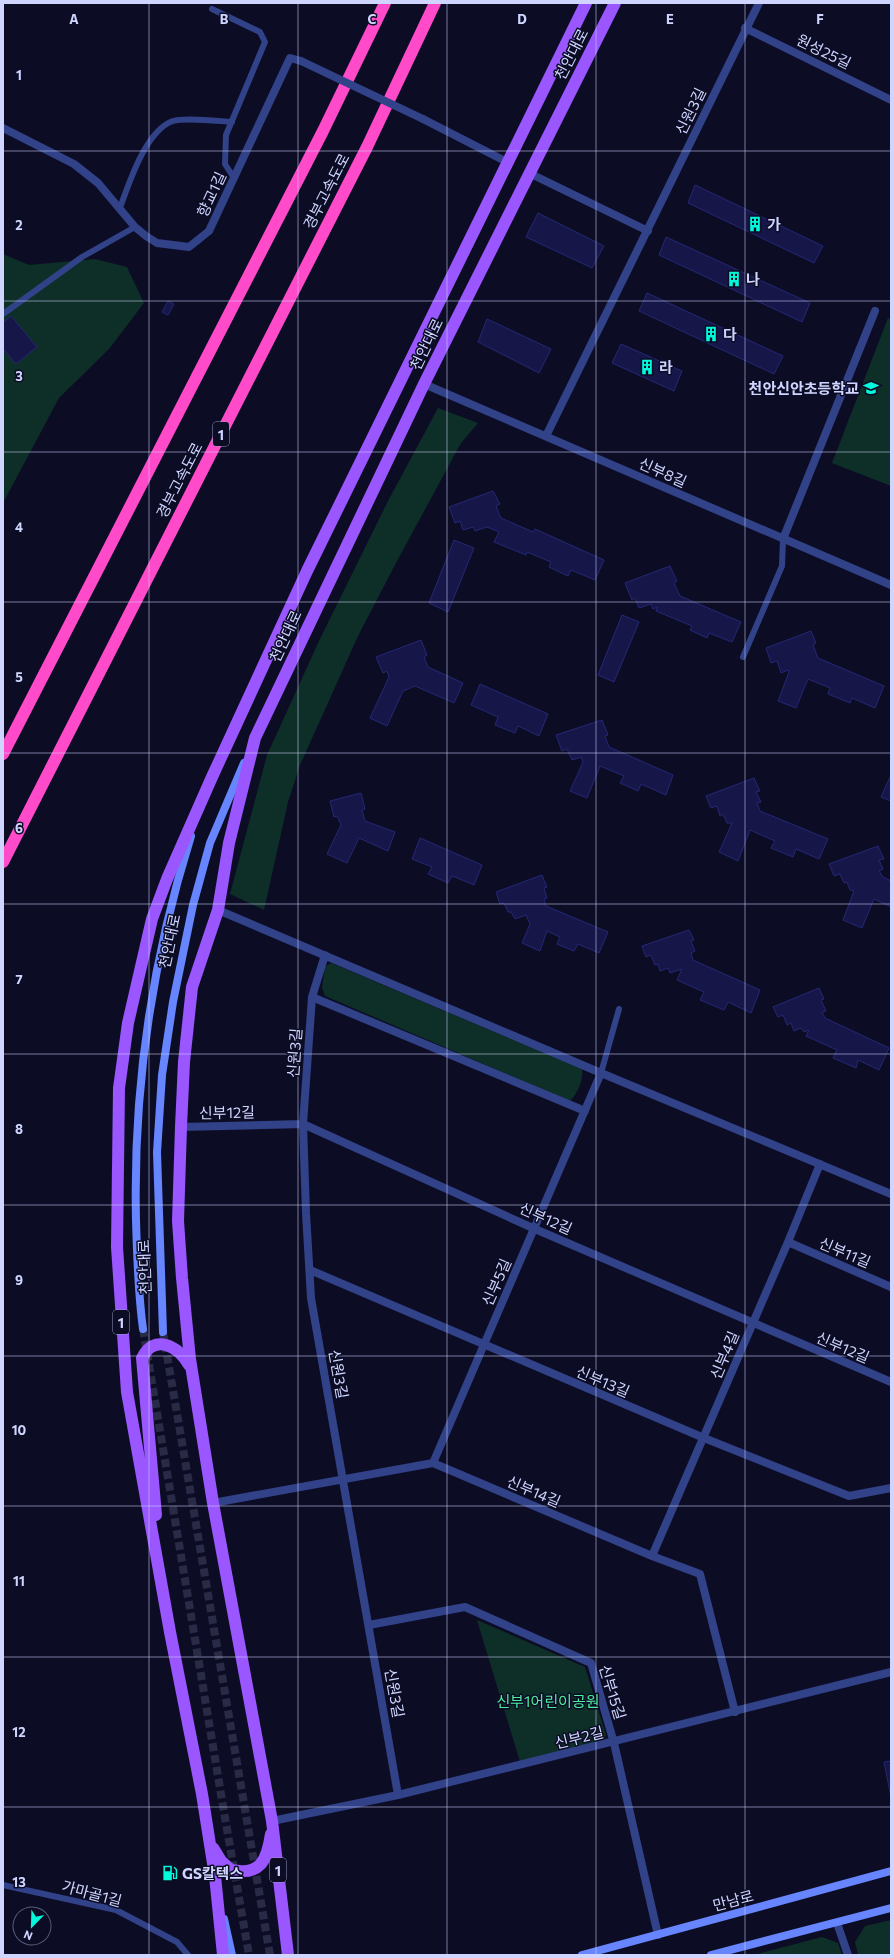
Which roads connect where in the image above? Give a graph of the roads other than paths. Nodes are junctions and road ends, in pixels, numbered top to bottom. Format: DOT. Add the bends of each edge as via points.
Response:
graph roads {
  1 [pos="385,3"];
  2 [pos="435,3"];
  3 [pos="586,3"];
  4 [pos="615,3"];
  5 [pos="759,3"];
  6 [pos="212,9"];
  7 [pos="745,28"];
  8 [pos="891,100"];
  9 [pos="232,122"];
  10 [pos="3,128"];
  11 [pos="507,162"];
  12 [pos="529,173"];
  13 [pos="234,178"];
  14 [pos="120,208"];
  15 [pos="135,227"];
  16 [pos="648,231"];
  17 [pos="875,311"];
  18 [pos="3,314"];
  19 [pos="424,384"];
  20 [pos="546,436"];
  21 [pos="783,539"];
  22 [pos="891,585"];
  23 [pos="743,657"];
  24 [pos="255,738"];
  25 [pos="3,754"];
  26 [pos="212,777"];
  27 [pos="3,862"];
  28 [pos="218,910"];
  29 [pos="325,955"];
  30 [pos="312,997"];
  31 [pos="619,1009"];
  32 [pos="601,1073"];
  33 [pos="585,1111"];
  34 [pos="303,1124"];
  35 [pos="181,1126"];
  36 [pos="820,1164"];
  37 [pos="891,1194"];
  38 [pos="535,1229"];
  39 [pos="788,1242"];
  40 [pos="310,1270"];
  41 [pos="891,1287"];
  42 [pos="752,1324"];
  43 [pos="143,1329"];
  44 [pos="163,1332"];
  45 [pos="483,1345"];
  46 [pos="192,1369"];
  47 [pos="891,1382"];
  48 [pos="704,1438"];
  49 [pos="432,1463"];
  50 [pos="344,1479"];
  51 [pos="891,1488"];
  52 [pos="213,1503"];
  53 [pos="652,1556"];
  54 [pos="163,1595"];
  55 [pos="369,1625"];
  56 [pos="891,1672"];
  57 [pos="734,1712"];
  58 [pos="614,1742"];
  59 [pos="398,1795"];
  60 [pos="272,1821"];
  61 [pos="209,1839"];
  62 [pos="891,1871"];
  63 [pos="215,1876"];
  64 [pos="3,1884"];
  65 [pos="891,1908"];
  66 [pos="837,1923"];
  67 [pos="658,1935"];
  68 [pos="188,1955"];
  69 [pos="223,1955"];
  70 [pos="232,1955"];
  71 [pos="288,1955"];
  72 [pos="582,1955"];
  73 [pos="711,1955"];
  74 [pos="848,1955"];
  1 -- 25 [label="highway, 경부고속도로" via="320,138"];
  2 -- 27 [label="highway, 경부고속도로 / 1" via="367,147"];
  3 -- 11 [label="main road, 천안대로 / 1"];
  4 -- 12 [label="main road, 천안대로"];
  5 -- 7 [label="street, 신원3길"];
  6 -- 9 [label="lane" via="260,32 265,42"];
  7 -- 8 [label="street, 원성25길"];
  7 -- 16 [label="street, 신원3길"];
  9 -- 13 [label="lane" via="226,135 225,164"];
  9 -- 14 [label="lane" via="174,121 163,126 146,146"];
  10 -- 14 [label="street, 향교1길" via="74,164 98,183"];
  11 -- 13 [label="street, 향교1길, bridge" via="423,119 290,58"];
  11 -- 26 [label="main road, 천안대로 / 1" via="291,606"];
  12 -- 16 [label="street"];
  12 -- 19 [label="main road, 천안대로 / 1"];
  13 -- 15 [label="street, 향교1길" via="209,231 189,247 156,243"];
  14 -- 15 [label="street, 향교1길"];
  15 -- 18 [label="lane" via="82,257"];
  16 -- 20 [label="street, 신원3길"];
  17 -- 21 [label="street"];
  19 -- 20 [label="street, 신부8길"];
  19 -- 24 [label="main road, 천안대로 / 1"];
  20 -- 21 [label="street, 신부8길"];
  21 -- 22 [label="street, 신부8길"];
  21 -- 23 [label="lane" via="782,566"];
  24 -- 28 [label="main road, 1" via="229,843"];
  24 -- 44 [label="main road, 천안대로" via="210,843 193,905 173,1002 162,1075 157,1152"];
  26 -- 43 [label="main road, 천안대로" via="178,877 156,972 143,1058 135,1173"];
  26 -- 54 [label="main road, 1" via="152,919 128,1023 119,1088 117,1247 126,1392"];
  28 -- 29 [label="street"];
  28 -- 35 [label="main road, 1" via="192,987 184,1062"];
  29 -- 30 [label="street, 신원3길"];
  29 -- 32 [label="street"];
  30 -- 33 [label="street"];
  30 -- 34 [label="street, 신원3길"];
  31 -- 32 [label="lane"];
  32 -- 33 [label="street, 신부5길"];
  32 -- 36 [label="street"];
  33 -- 38 [label="street, 신부5길"];
  34 -- 35 [label="street, 신부12길"];
  34 -- 38 [label="street, 신부12길"];
  34 -- 40 [label="street, 신원3길"];
  35 -- 46 [label="main road, 1" via="178,1221"];
  36 -- 37 [label="street"];
  36 -- 39 [label="street, 신부4길"];
  38 -- 42 [label="street, 신부12길"];
  38 -- 45 [label="street, 신부5길"];
  39 -- 41 [label="street, 신부11길"];
  39 -- 42 [label="street, 신부4길"];
  40 -- 45 [label="street, 신부13길"];
  40 -- 50 [label="street, 신원3길" via="311,1298"];
  42 -- 47 [label="street, 신부12길"];
  42 -- 48 [label="street, 신부4길"];
  45 -- 48 [label="street, 신부13길"];
  45 -- 49 [label="street, 신부5길"];
  46 -- 52 [label="main road, 1"];
  46 -- 54 [label="main road" via="179,1351 162,1345 157,1344 149,1348 142,1358"];
  48 -- 51 [label="street, 신부13길" via="849,1496"];
  48 -- 53 [label="street, 신부4길"];
  49 -- 50 [label="street"];
  49 -- 53 [label="street, 신부14길"];
  50 -- 52 [label="street"];
  50 -- 55 [label="street, 신원3길"];
  52 -- 60 [label="main road, 1"];
  53 -- 57 [label="street, 신부14길" via="700,1574"];
  54 -- 61 [label="main road, 1"];
  55 -- 58 [label="street, 신부15길" via="465,1607 591,1663"];
  55 -- 59 [label="street, 신원3길"];
  56 -- 57 [label="street, 신부2길"];
  57 -- 58 [label="street, 신부2길"];
  58 -- 59 [label="street, 신부2길"];
  58 -- 67 [label="street, 신부15길"];
  59 -- 60 [label="street, 신부2길"];
  60 -- 61 [label="main road" via="267,1852 258,1867 252,1871 235,1871 226,1867"];
  60 -- 71 [label="main road, 1"];
  61 -- 63 [label="main road, 1"];
  62 -- 67 [label="main road, 만남로"];
  63 -- 69 [label="main road"];
  63 -- 70 [label="main road"];
  64 -- 68 [label="lane, 가마골1길" via="116,1910 177,1942"];
  65 -- 66 [label="main road"];
  66 -- 73 [label="main road"];
  66 -- 74 [label="street"];
  67 -- 72 [label="main road, 만남로"];
}
